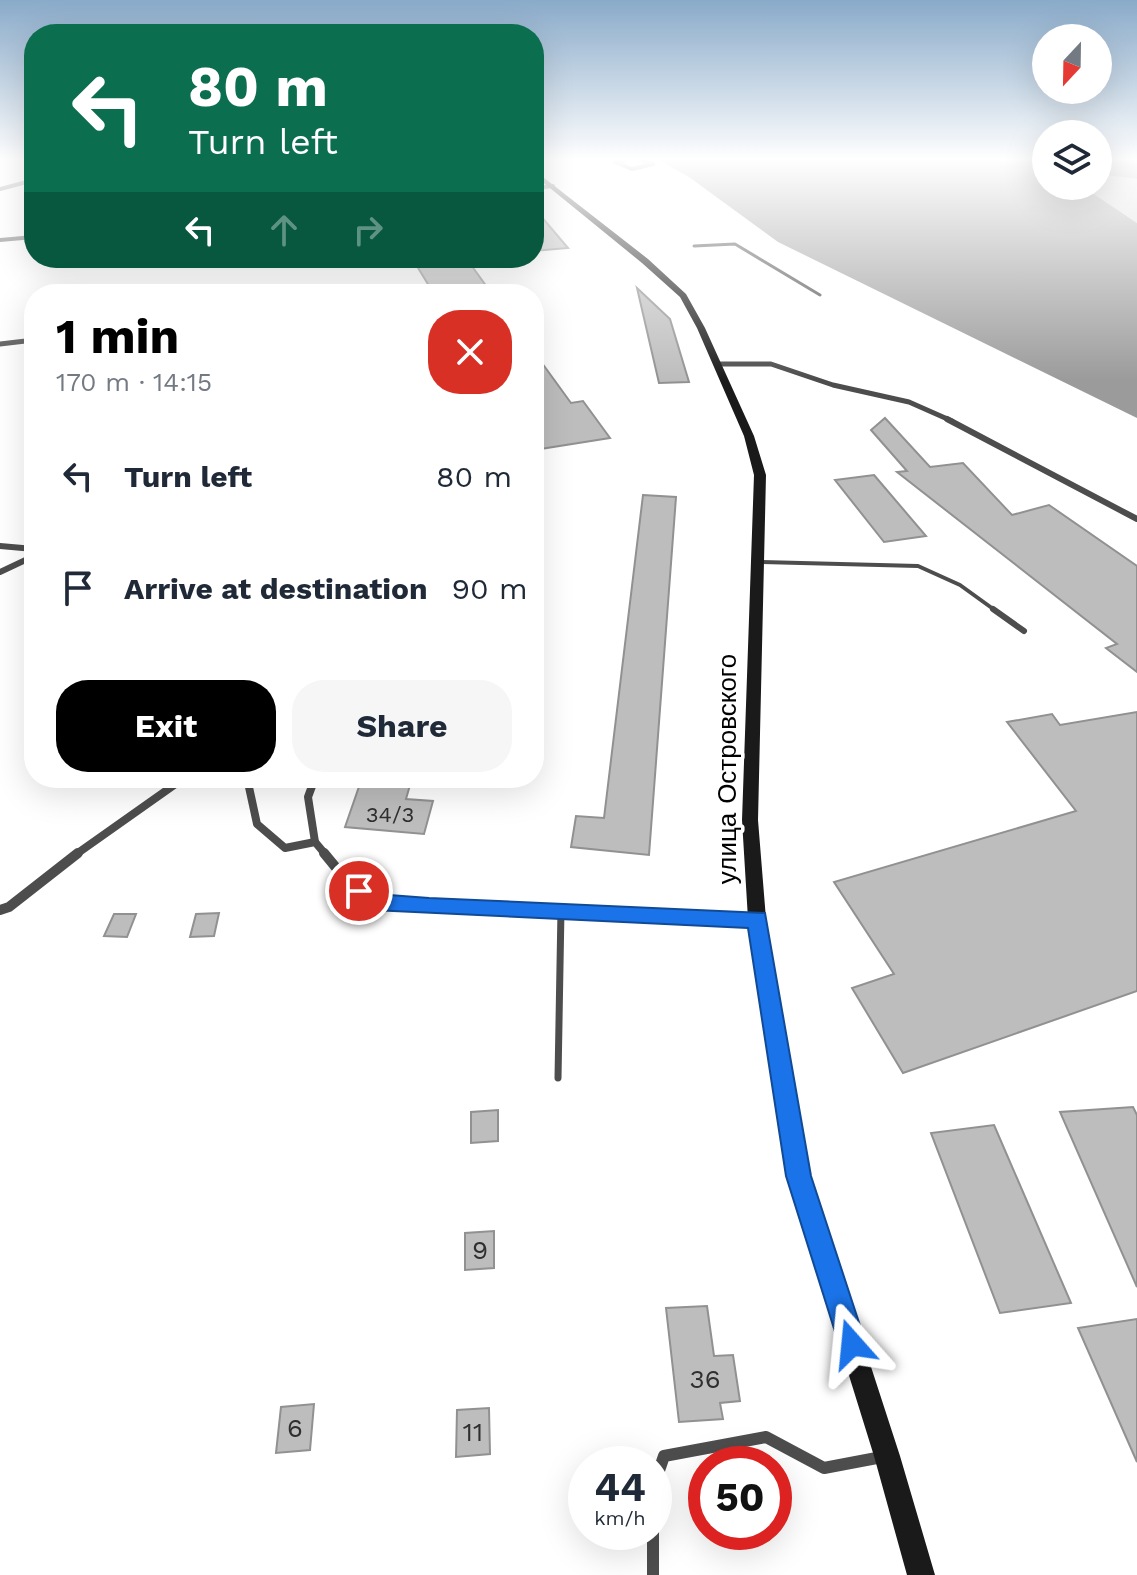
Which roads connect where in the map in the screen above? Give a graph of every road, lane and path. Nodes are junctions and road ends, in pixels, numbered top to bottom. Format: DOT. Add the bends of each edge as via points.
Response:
graph roads {
  1 [pos="608,232"];
  2 [pos="24,238"];
  3 [pos="0,240"];
  4 [pos="694,246"];
  5 [pos="820,295"];
  6 [pos="24,341"];
  7 [pos="0,344"];
  8 [pos="717,364"];
  9 [pos="1137,519"];
  10 [pos="0,546"];
  11 [pos="24,548"];
  12 [pos="24,561"];
  13 [pos="755,562"];
  14 [pos="0,572"];
  15 [pos="1024,631"];
  16 [pos="170,788"];
  17 [pos="249,788"];
  18 [pos="311,788"];
  19 [pos="315,842"];
  20 [pos="0,910"];
  21 [pos="561,910"];
  22 [pos="757,919"];
  23 [pos="558,1078"];
  24 [pos="672,1455"];
  25 [pos="887,1456"];
  26 [pos="653,1550"];
  27 [pos="653,1575"];
  28 [pos="921,1575"];
  1 -- 8 [label="main road, улица Островского" via="683,296"];
  2 -- 3 [label="street"];
  4 -- 5 [label="lane" via="735,244"];
  6 -- 7 [label="street"];
  8 -- 9 [label="street" via="771,364 909,402"];
  8 -- 13 [label="main road, улица Островского" via="760,475"];
  10 -- 11 [label="street"];
  12 -- 14 [label="street"];
  13 -- 15 [label="lane" via="918,566 960,585"];
  13 -- 22 [label="main road, улица Островского" via="750,820"];
  16 -- 20 [label="street"];
  17 -- 19 [label="street" via="257,824 285,848"];
  18 -- 19 [label="street"];
  19 -- 21 [label="street" via="372,902"];
  21 -- 22 [label="street"];
  21 -- 23 [label="lane"];
  22 -- 25 [label="main road, улица Островского" via="798,1176"];
  24 -- 25 [label="street" via="766,1437 824,1468"];
  25 -- 28 [label="main road, улица Островского"];
  26 -- 27 [label="street"];
}
